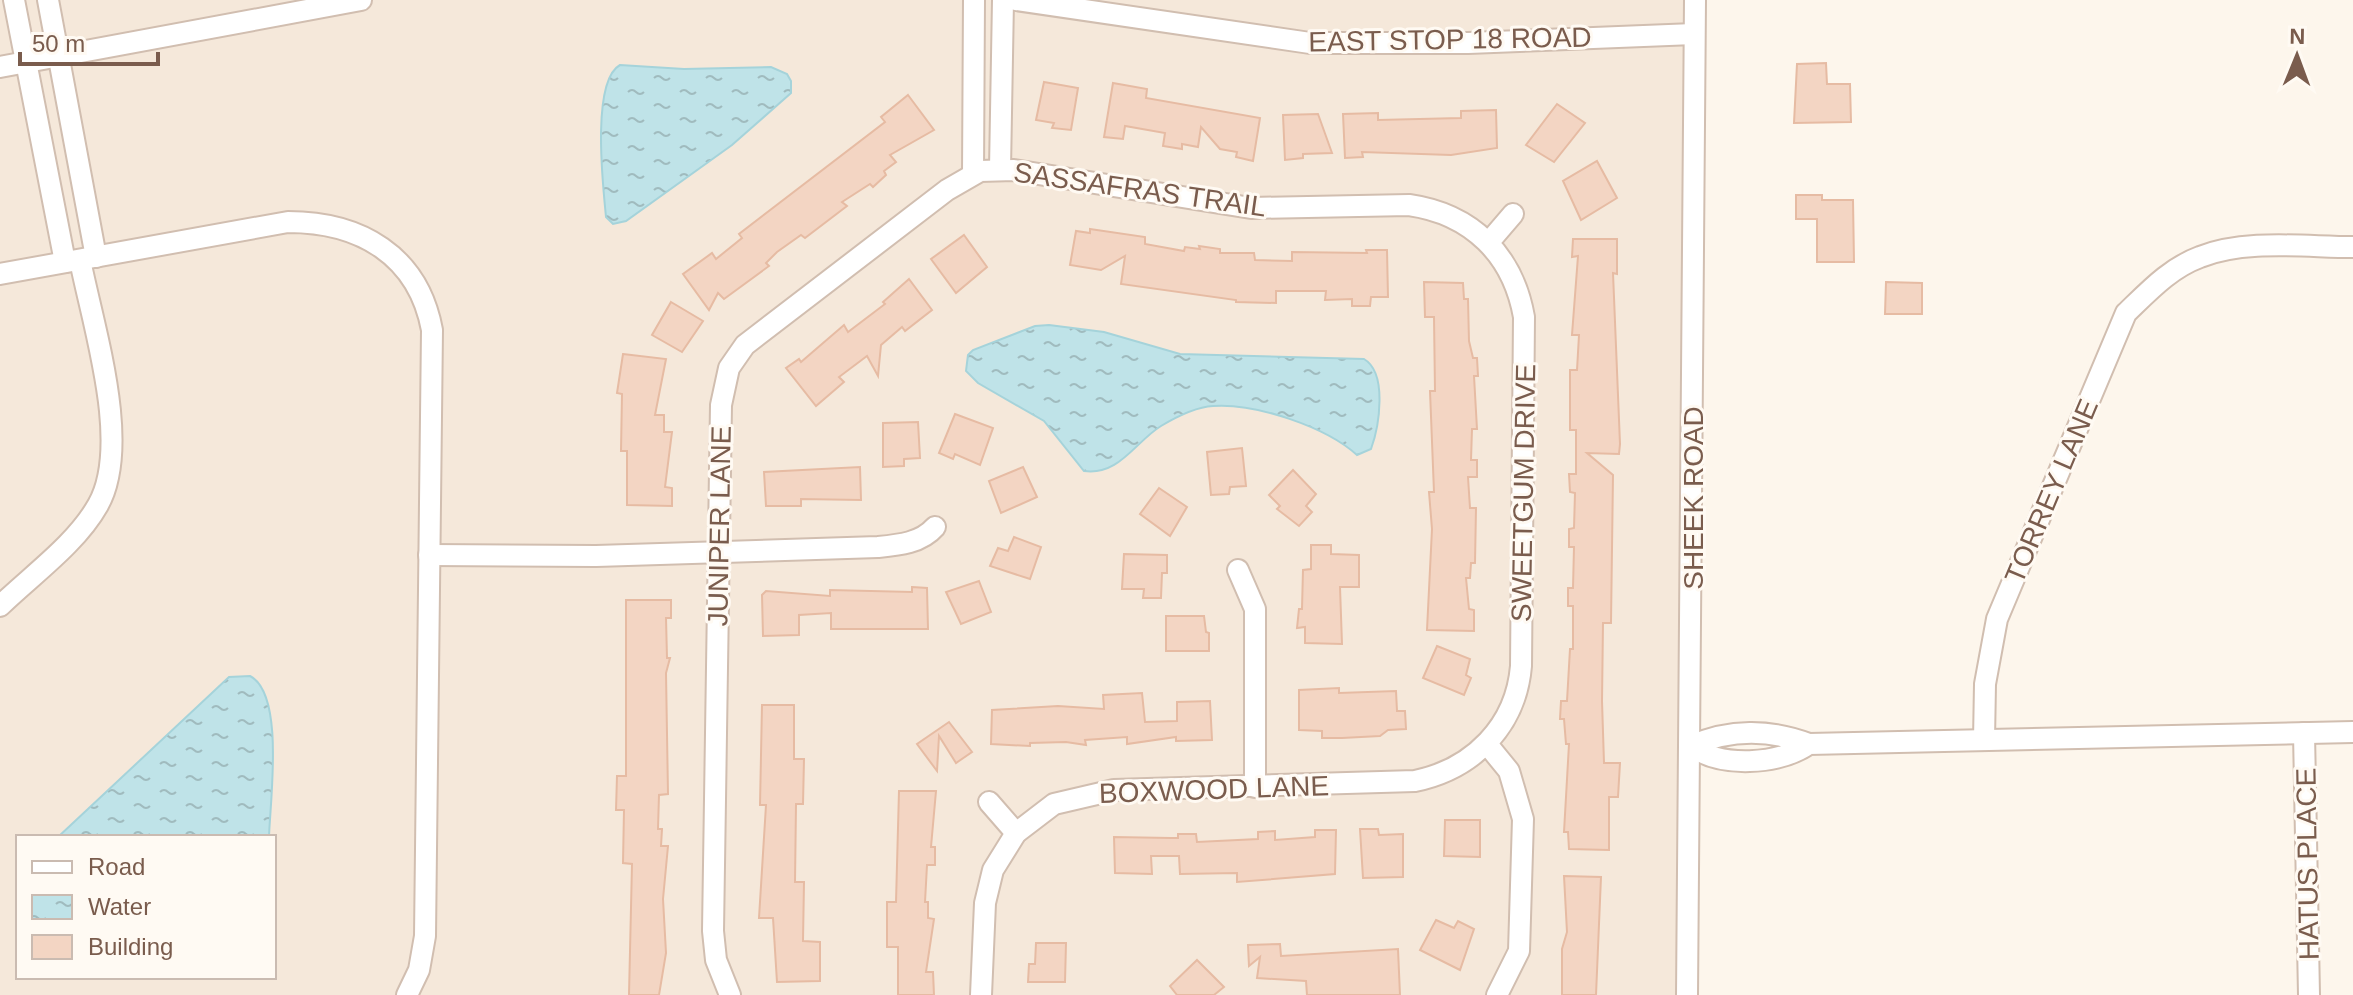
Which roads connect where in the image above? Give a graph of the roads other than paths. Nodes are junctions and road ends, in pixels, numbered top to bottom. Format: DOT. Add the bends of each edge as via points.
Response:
graph roads {
  1 [pos="14,0"];
  2 [pos="48,0"];
  3 [pos="361,0"];
  4 [pos="974,0"];
  5 [pos="1003,0"];
  6 [pos="1016,0"];
  7 [pos="1695,0"];
  8 [pos="1694,34"];
  9 [pos="59,57"];
  10 [pos="26,63"];
  11 [pos="0,67"];
  12 [pos="1000,169"];
  13 [pos="973,174"];
  14 [pos="1513,214"];
  15 [pos="1489,242"];
  16 [pos="2353,247"];
  17 [pos="80,260"];
  18 [pos="0,274"];
  19 [pos="935,527"];
  20 [pos="718,552"];
  21 [pos="429,555"];
  22 [pos="1238,570"];
  23 [pos="0,606"];
  24 [pos="2353,732"];
  25 [pos="2304,733"];
  26 [pos="1984,740"];
  27 [pos="1487,744"];
  28 [pos="1691,746"];
  29 [pos="1255,787"];
  30 [pos="989,802"];
  31 [pos="1016,833"];
  32 [pos="407,995"];
  33 [pos="730,995"];
  34 [pos="981,995"];
  35 [pos="1497,995"];
  36 [pos="1687,995"];
  37 [pos="2309,995"];
  1 -- 10 [label="street"];
  2 -- 9 [label="street"];
  3 -- 9 [label="street"];
  4 -- 13 [label="street"];
  5 -- 12 [label="street"];
  6 -- 8 [label="street, EAST STOP 18 ROAD" via="1310,43"];
  7 -- 8 [label="street, SHEEK ROAD"];
  8 -- 28 [label="street, SHEEK ROAD"];
  9 -- 10 [label="street"];
  9 -- 17 [label="street"];
  10 -- 11 [label="street"];
  10 -- 17 [label="street"];
  12 -- 13 [label="street, SASSAFRAS TRAIL"];
  12 -- 15 [label="street, SASSAFRAS TRAIL" via="1251,208 1430,208 1461,220"];
  13 -- 20 [label="street, JUNIPER LANE" via="756,335 737,355 721,393"];
  14 -- 15 [label="street"];
  15 -- 27 [label="street, SWEETGUM DRIVE" via="1516,284 1525,332 1519,684"];
  16 -- 26 [label="street, TORREY LANE" via="2236,248 2200,256 2126,313 1997,619 1985,684"];
  17 -- 18 [label="street"];
  17 -- 21 [label="street" via="288,222 338,226 392,252 419,289 432,330"];
  17 -- 23 [label="street" via="111,420 111,467 91,516"];
  19 -- 20 [label="street" via="928,535 899,545"];
  20 -- 21 [label="street"];
  20 -- 33 [label="street, JUNIPER LANE" via="713,931 716,960"];
  21 -- 32 [label="street" via="425,936 419,970"];
  22 -- 29 [label="street" via="1255,609"];
  24 -- 25 [label="street"];
  25 -- 26 [label="street"];
  25 -- 37 [label="street, HATUS PLACE"];
  26 -- 28 [label="street" via="1809,744 1784,757 1735,759 1705,756"];
  27 -- 29 [label="street, BOXWOOD LANE" via="1448,771 1415,781"];
  27 -- 35 [label="street" via="1509,771 1523,819 1519,951"];
  28 -- 36 [label="street, SHEEK ROAD"];
  29 -- 31 [label="street, BOXWOOD LANE" via="1098,791 1054,804"];
  30 -- 31 [label="street"];
  31 -- 34 [label="street, BOXWOOD LANE" via="993,870 986,895"];
}
